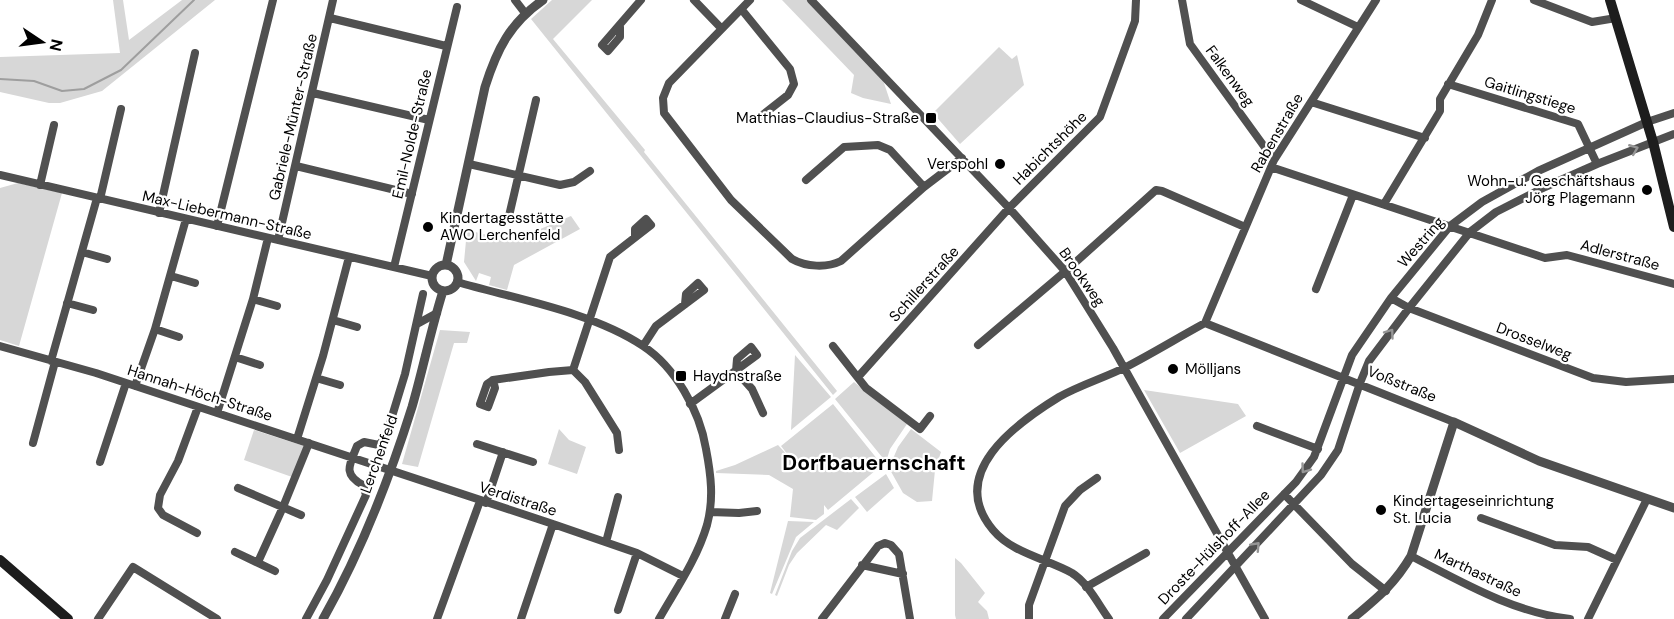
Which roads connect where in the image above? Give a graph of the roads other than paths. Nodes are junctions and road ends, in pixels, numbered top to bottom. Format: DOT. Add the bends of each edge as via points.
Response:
graph roads {
  1 [pos="273,0"];
  2 [pos="333,0"];
  3 [pos="515,0"];
  4 [pos="543,0"];
  5 [pos="641,0"];
  6 [pos="694,0"];
  7 [pos="750,0"];
  8 [pos="811,0"];
  9 [pos="1136,0"];
  10 [pos="1182,0"];
  11 [pos="1301,0"];
  12 [pos="1376,0"];
  13 [pos="1492,0"];
  14 [pos="1610,0"];
  15 [pos="1538,1"];
  16 [pos="457,7"];
  17 [pos="741,10"];
  18 [pos="525,13"];
  19 [pos="330,18"];
  20 [pos="1616,18"];
  21 [pos="620,27"];
  22 [pos="1358,27"];
  23 [pos="721,28"];
  24 [pos="446,46"];
  25 [pos="195,53"];
  26 [pos="1449,84"];
  27 [pos="313,93"];
  28 [pos="536,100"];
  29 [pos="1311,102"];
  30 [pos="121,109"];
  31 [pos="1674,113"];
  32 [pos="760,117"];
  33 [pos="429,120"];
  34 [pos="1647,122"];
  35 [pos="54,125"];
  36 [pos="1674,134"];
  37 [pos="1425,138"];
  38 [pos="1653,142"];
  39 [pos="1588,148"];
  40 [pos="962,158"];
  41 [pos="1272,163"];
  42 [pos="469,164"];
  43 [pos="1597,164"];
  44 [pos="296,166"];
  45 [pos="590,171"];
  46 [pos="518,175"];
  47 [pos="0,176"];
  48 [pos="16,180"];
  49 [pos="806,180"];
  50 [pos="0,184"];
  51 [pos="40,185"];
  52 [pos="924,187"];
  53 [pos="412,194"];
  54 [pos="1353,195"];
  55 [pos="99,198"];
  56 [pos="1384,204"];
  57 [pos="1009,208"];
  58 [pos="159,213"];
  59 [pos="509,216"];
  60 [pos="186,219"];
  61 [pos="217,226"];
  62 [pos="1450,226"];
  63 [pos="1245,227"];
  64 [pos="1674,227"];
  65 [pos="1470,232"];
  66 [pos="635,237"];
  67 [pos="268,238"];
  68 [pos="278,240"];
  69 [pos="82,252"];
  70 [pos="349,257"];
  71 [pos="107,259"];
  72 [pos="446,265"];
  73 [pos="394,267"];
  74 [pos="1065,272"];
  75 [pos="171,276"];
  76 [pos="432,276"];
  77 [pos="458,282"];
  78 [pos="195,283"];
  79 [pos="1674,284"];
  80 [pos="1316,289"];
  81 [pos="443,291"];
  82 [pos="423,294"];
  83 [pos="1391,298"];
  84 [pos="253,299"];
  85 [pos="67,303"];
  86 [pos="685,304"];
  87 [pos="277,306"];
  88 [pos="1408,308"];
  89 [pos="93,310"];
  90 [pos="436,313"];
  91 [pos="588,319"];
  92 [pos="333,320"];
  93 [pos="1205,323"];
  94 [pos="417,324"];
  95 [pos="357,327"];
  96 [pos="155,329"];
  97 [pos="179,337"];
  98 [pos="978,345"];
  99 [pos="0,346"];
  100 [pos="643,346"];
  101 [pos="833,346"];
  102 [pos="235,357"];
  103 [pos="53,361"];
  104 [pos="260,365"];
  105 [pos="1124,368"];
  106 [pos="573,370"];
  107 [pos="858,377"];
  108 [pos="1343,377"];
  109 [pos="316,378"];
  110 [pos="1674,379"];
  111 [pos="493,380"];
  112 [pos="126,383"];
  113 [pos="1360,383"];
  114 [pos="340,385"];
  115 [pos="135,386"];
  116 [pos="690,404"];
  117 [pos="198,407"];
  118 [pos="217,413"];
  119 [pos="763,413"];
  120 [pos="930,416"];
  121 [pos="1454,422"];
  122 [pos="1257,426"];
  123 [pos="297,439"];
  124 [pos="33,443"];
  125 [pos="309,443"];
  126 [pos="477,444"];
  127 [pos="1318,449"];
  128 [pos="619,450"];
  129 [pos="503,452"];
  130 [pos="352,458"];
  131 [pos="100,462"];
  132 [pos="533,462"];
  133 [pos="390,471"];
  134 [pos="1097,478"];
  135 [pos="238,488"];
  136 [pos="1284,494"];
  137 [pos="618,497"];
  138 [pos="1647,499"];
  139 [pos="483,502"];
  140 [pos="1296,504"];
  141 [pos="283,507"];
  142 [pos="1674,508"];
  143 [pos="757,511"];
  144 [pos="710,512"];
  145 [pos="301,515"];
  146 [pos="1481,518"];
  147 [pos="553,524"];
  148 [pos="197,533"];
  149 [pos="606,542"];
  150 [pos="235,552"];
  151 [pos="637,553"];
  152 [pos="1146,553"];
  153 [pos="1227,553"];
  154 [pos="1411,556"];
  155 [pos="0,560"];
  156 [pos="1044,560"];
  157 [pos="1617,560"];
  158 [pos="258,562"];
  159 [pos="862,565"];
  160 [pos="1236,567"];
  161 [pos="275,571"];
  162 [pos="903,574"];
  163 [pos="683,576"];
  164 [pos="1086,587"];
  165 [pos="1386,591"];
  166 [pos="735,594"];
  167 [pos="618,610"];
  168 [pos="64,618"];
  169 [pos="98,619"];
  170 [pos="217,619"];
  171 [pos="306,619"];
  172 [pos="323,619"];
  173 [pos="437,619"];
  174 [pos="521,619"];
  175 [pos="659,619"];
  176 [pos="725,619"];
  177 [pos="822,619"];
  178 [pos="910,619"];
  179 [pos="1029,619"];
  180 [pos="1109,619"];
  181 [pos="1162,619"];
  182 [pos="1186,619"];
  183 [pos="1265,619"];
  184 [pos="1352,619"];
  185 [pos="1570,619"];
  186 [pos="1588,619"];
  1 -- 61 [label="street"];
  2 -- 19 [label="street, Gabriele-Münter-Straße"];
  3 -- 18 [label="street"];
  4 -- 18 [label="street"];
  5 -- 21 [label="street"];
  6 -- 23 [label="street"];
  7 -- 17 [label="street"];
  8 -- 40 [label="street, Brookweg"];
  9 -- 57 [label="street, Habichtshöhe" via="1135,21 1100,117"];
  10 -- 41 [label="street, Falkenweg" via="1190,45"];
  11 -- 22 [label="street"];
  12 -- 22 [label="street, Rabenstraße"];
  13 -- 26 [label="street" via="1478,35"];
  14 -- 20 [label="main road"];
  15 -- 20 [label="street" via="1592,22"];
  16 -- 24 [label="street, Emil-Nolde-Straße"];
  17 -- 23 [label="street"];
  17 -- 32 [label="street" via="790,69 794,84 788,95"];
  18 -- 42 [label="street" via="502,42 492,64"];
  19 -- 24 [label="street"];
  19 -- 27 [label="street, Gabriele-Münter-Straße"];
  20 -- 34 [label="main road"];
  22 -- 29 [label="street, Rabenstraße"];
  23 -- 52 [label="street" via="667,86 664,113 731,200 792,259 801,264 832,266"];
  24 -- 33 [label="street, Emil-Nolde-Straße"];
  25 -- 58 [label="street"];
  26 -- 37 [label="street"];
  26 -- 39 [label="street, Gaitlingstiege" via="1578,124"];
  27 -- 33 [label="street"];
  27 -- 44 [label="street, Gabriele-Münter-Straße"];
  28 -- 46 [label="street"];
  29 -- 37 [label="street"];
  29 -- 41 [label="street, Rabenstraße"];
  30 -- 55 [label="street"];
  31 -- 34 [label="street, Westring"];
  33 -- 53 [label="street, Emil-Nolde-Straße"];
  34 -- 38 [label="main road"];
  34 -- 39 [label="street, Westring"];
  35 -- 51 [label="street"];
  36 -- 38 [label="street, Westring"];
  37 -- 56 [label="street"];
  43 -- 38 [label="street, Westring, one-way"];
  38 -- 64 [label="main road"];
  39 -- 43 [label="street"];
  39 -- 62 [label="street, Westring" via="1482,202"];
  40 -- 52 [label="street"];
  40 -- 57 [label="street, Brookweg"];
  41 -- 54 [label="street, Adlerstraße"];
  41 -- 63 [label="street, Rabenstraße"];
  42 -- 46 [label="street"];
  42 -- 72 [label="street"];
  43 -- 65 [label="street, Westring" via="1496,212"];
  44 -- 53 [label="street"];
  44 -- 68 [label="street, Gabriele-Münter-Straße"];
  45 -- 46 [label="street" via="568,184"];
  46 -- 59 [label="street"];
  47 -- 48 [label="street, Max-Liebermann-Straße"];
  48 -- 50 [label="street, Max-Liebermann-Straße"];
  48 -- 51 [label="street, Max-Liebermann-Straße"];
  49 -- 52 [label="street" via="844,147 878,145 890,150"];
  51 -- 55 [label="street, Max-Liebermann-Straße"];
  53 -- 73 [label="street, Emil-Nolde-Straße"];
  54 -- 56 [label="street, Adlerstraße"];
  54 -- 80 [label="street"];
  55 -- 58 [label="street, Max-Liebermann-Straße"];
  55 -- 69 [label="street"];
  56 -- 62 [label="street, Adlerstraße"];
  57 -- 74 [label="street, Brookweg"];
  57 -- 107 [label="street, Schillerstraße"];
  58 -- 60 [label="street, Max-Liebermann-Straße"];
  60 -- 61 [label="street, Max-Liebermann-Straße"];
  60 -- 75 [label="street"];
  61 -- 67 [label="street, Max-Liebermann-Straße"];
  62 -- 65 [label="street, Adlerstraße"];
  62 -- 83 [label="street, Westring"];
  63 -- 74 [label="street" via="1156,190"];
  63 -- 93 [label="street, Rabenstraße"];
  65 -- 79 [label="street, Adlerstraße" via="1545,258 1567,255"];
  65 -- 88 [label="street, Westring"];
  66 -- 91 [label="street" via="610,257"];
  67 -- 68 [label="street, Max-Liebermann-Straße"];
  67 -- 84 [label="street"];
  68 -- 70 [label="street, Max-Liebermann-Straße"];
  69 -- 71 [label="street"];
  69 -- 85 [label="street"];
  70 -- 73 [label="street, Max-Liebermann-Straße"];
  70 -- 92 [label="street"];
  72 -- 76 [label="street" via="437,268"];
  72 -- 77 [label="street" via="455,269"];
  73 -- 76 [label="street, Max-Liebermann-Straße"];
  74 -- 98 [label="street"];
  74 -- 105 [label="street, Brookweg"];
  75 -- 78 [label="street"];
  75 -- 96 [label="street"];
  76 -- 81 [label="street" via="433,284"];
  77 -- 81 [label="street" via="452,290"];
  77 -- 91 [label="street"];
  81 -- 90 [label="street, Lerchenfeld"];
  82 -- 94 [label="street"];
  83 -- 88 [label="street, Drosselweg"];
  83 -- 108 [label="street, Westring" via="1359,341"];
  84 -- 87 [label="street"];
  84 -- 102 [label="street"];
  85 -- 89 [label="street"];
  85 -- 103 [label="street"];
  86 -- 100 [label="street" via="656,326"];
  88 -- 110 [label="street, Drosselweg" via="1593,378 1626,382"];
  113 -- 88 [label="street, Westring, one-way" via="1369,361"];
  90 -- 94 [label="street"];
  90 -- 133 [label="street, Lerchenfeld"];
  91 -- 100 [label="street"];
  91 -- 106 [label="street"];
  92 -- 95 [label="street"];
  92 -- 109 [label="street"];
  93 -- 105 [label="street"];
  93 -- 108 [label="street, Voßstraße"];
  94 -- 130 [label="street" via="386,436 379,445 364,442 357,446"];
  96 -- 97 [label="street"];
  96 -- 115 [label="street"];
  99 -- 103 [label="street, Hannah-Höch-Straße"];
  100 -- 116 [label="street" via="676,379"];
  101 -- 107 [label="street"];
  102 -- 104 [label="street"];
  102 -- 118 [label="street"];
  103 -- 112 [label="street, Hannah-Höch-Straße"];
  103 -- 124 [label="street"];
  105 -- 153 [label="street, Brookweg"];
  105 -- 156 [label="street" via="1061,396 1012,429 990,453 979,475 981,512 990,527 1010,545"];
  106 -- 111 [label="street"];
  106 -- 128 [label="street" via="617,433"];
  107 -- 120 [label="street" via="920,429"];
  108 -- 113 [label="street, Voßstraße"];
  108 -- 127 [label="street, Droste-Hülshoff-Allee"];
  109 -- 114 [label="street"];
  109 -- 123 [label="street"];
  112 -- 115 [label="street, Hannah-Höch-Straße"];
  112 -- 131 [label="street"];
  113 -- 121 [label="street, Voßstraße"];
  113 -- 140 [label="street, Droste-Hülshoff-Allee" via="1338,450"];
  115 -- 117 [label="street, Hannah-Höch-Straße"];
  116 -- 119 [label="street" via="736,370 752,388"];
  116 -- 144 [label="street" via="704,431 712,486"];
  117 -- 118 [label="street, Hannah-Höch-Straße"];
  117 -- 148 [label="street" via="158,508 163,515"];
  118 -- 123 [label="street, Hannah-Höch-Straße"];
  121 -- 138 [label="street, Voßstraße" via="1539,461"];
  121 -- 154 [label="street"];
  122 -- 127 [label="street"];
  123 -- 125 [label="street, Hannah-Höch-Straße"];
  125 -- 130 [label="street, Hannah-Höch-Straße"];
  125 -- 141 [label="street"];
  126 -- 129 [label="street"];
  127 -- 136 [label="street, Droste-Hülshoff-Allee, one-way"];
  129 -- 132 [label="street"];
  129 -- 139 [label="street"];
  130 -- 133 [label="street, Hannah-Höch-Straße"];
  130 -- 171 [label="street" via="350,475 363,485 366,495"];
  133 -- 139 [label="street, Verdistraße"];
  133 -- 172 [label="street, Lerchenfeld" via="369,527"];
  134 -- 156 [label="street" via="1065,506"];
  135 -- 141 [label="street"];
  136 -- 140 [label="street, Droste-Hülshoff-Allee"];
  136 -- 153 [label="street, Droste-Hülshoff-Allee"];
  137 -- 149 [label="street"];
  138 -- 142 [label="street, Voßstraße"];
  138 -- 157 [label="street"];
  139 -- 147 [label="street, Verdistraße"];
  139 -- 173 [label="street"];
  160 -- 140 [label="street, Droste-Hülshoff-Allee, one-way"];
  140 -- 165 [label="street" via="1352,564"];
  141 -- 145 [label="street"];
  141 -- 158 [label="street"];
  143 -- 144 [label="street"];
  144 -- 163 [label="street" via="698,549"];
  146 -- 157 [label="street" via="1555,545 1588,547"];
  147 -- 149 [label="street, Verdistraße"];
  147 -- 174 [label="street"];
  149 -- 151 [label="street, Verdistraße"];
  150 -- 158 [label="street"];
  151 -- 163 [label="street, Verdistraße"];
  151 -- 167 [label="street"];
  152 -- 164 [label="street"];
  153 -- 160 [label="street, Brookweg"];
  153 -- 181 [label="street, Droste-Hülshoff-Allee"];
  154 -- 165 [label="street"];
  154 -- 185 [label="street, Marthastraße" via="1515,607"];
  155 -- 168 [label="main road"];
  156 -- 164 [label="street" via="1074,574"];
  156 -- 179 [label="street" via="1029,605"];
  157 -- 186 [label="street"];
  158 -- 161 [label="street"];
  159 -- 162 [label="street"];
  159 -- 162 [label="street" via="885,543 899,554"];
  159 -- 177 [label="street"];
  160 -- 182 [label="street, Droste-Hülshoff-Allee"];
  160 -- 183 [label="street, Brookweg"];
  162 -- 178 [label="street"];
  163 -- 175 [label="street"];
  164 -- 180 [label="street"];
  165 -- 184 [label="street"];
  166 -- 176 [label="street"];
  169 -- 170 [label="street" via="133,567"];
}
